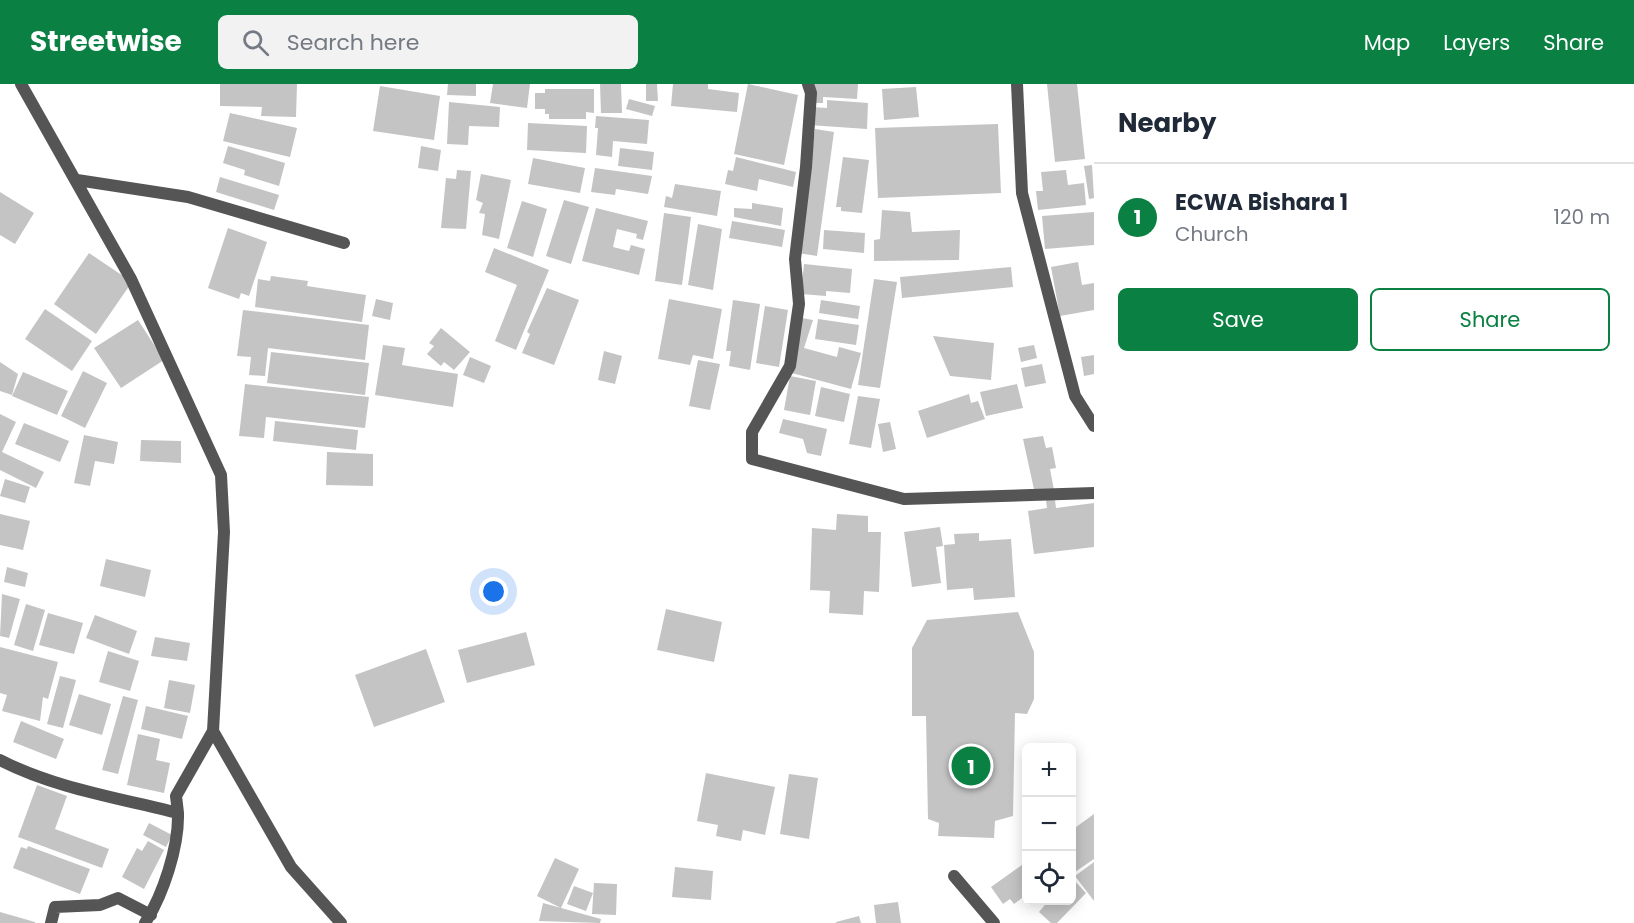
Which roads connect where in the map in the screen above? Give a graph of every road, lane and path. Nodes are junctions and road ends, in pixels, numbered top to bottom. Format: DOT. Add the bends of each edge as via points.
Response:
graph roads {
  1 [pos="21,84"];
  2 [pos="808,84"];
  3 [pos="1017,84"];
  4 [pos="77,180"];
  5 [pos="344,243"];
  6 [pos="1094,426"];
  7 [pos="1094,493"];
  8 [pos="213,731"];
  9 [pos="0,760"];
  10 [pos="178,813"];
  11 [pos="954,876"];
  12 [pos="148,919"];
  13 [pos="51,923"];
  14 [pos="341,923"];
  15 [pos="994,923"];
  1 -- 4 [label="street"];
  2 -- 7 [label="street" via="811,93 806,167 795,259 799,304 790,366 752,432 752,459 904,499"];
  3 -- 6 [label="street" via="1022,193 1074,396"];
  4 -- 5 [label="street" via="188,197"];
  4 -- 8 [label="street" via="131,279 221,475 224,532"];
  8 -- 10 [label="street" via="176,796"];
  8 -- 14 [label="street" via="291,867"];
  9 -- 10 [label="street" via="19,770 85,790"];
  10 -- 12 [label="street" via="173,855"];
  11 -- 15 [label="street"];
  12 -- 13 [label="street" via="118,898 100,905 55,907"];
}
